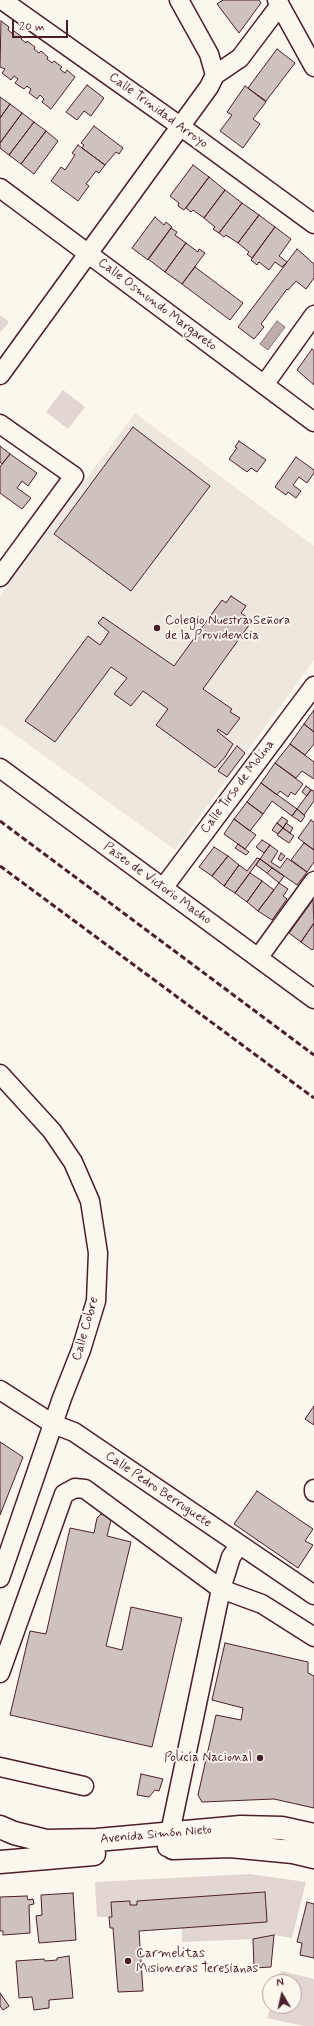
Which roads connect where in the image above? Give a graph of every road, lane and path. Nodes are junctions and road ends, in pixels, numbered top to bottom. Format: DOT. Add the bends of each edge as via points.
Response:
graph roads {
  1 [pos="2,0"];
  2 [pos="179,0"];
  3 [pos="279,3"];
  4 [pos="314,67"];
  5 [pos="215,75"];
  6 [pos="180,126"];
  7 [pos="0,188"];
  8 [pos="314,224"];
  9 [pos="88,253"];
  10 [pos="314,315"];
  11 [pos="0,375"];
  12 [pos="264,385"];
  13 [pos="314,422"];
  14 [pos="0,424"];
  15 [pos="0,577"];
  16 [pos="314,688"];
  17 [pos="0,768"];
  18 [pos="314,881"];
  19 [pos="163,888"];
  20 [pos="258,958"];
  21 [pos="314,999"];
  22 [pos="1,1076"];
  23 [pos="0,1390"];
  24 [pos="53,1424"];
  25 [pos="314,1489"];
  26 [pos="314,1492"];
  27 [pos="239,1545"];
  28 [pos="0,1578"];
  29 [pos="221,1589"];
  30 [pos="314,1595"];
  31 [pos="314,1637"];
  32 [pos="0,1673"];
  33 [pos="0,1767"];
  34 [pos="84,1786"];
  35 [pos="0,1826"];
  36 [pos="314,1835"];
  37 [pos="168,1841"];
  38 [pos="314,1857"];
  39 [pos="0,1862"];
  1 -- 6 [label="street, Calle Trinidad Arroyo"];
  2 -- 5 [label="street" via="209,54"];
  3 -- 4 [label="street"];
  3 -- 5 [label="street" via="240,58"];
  5 -- 6 [label="street" via="210,87"];
  6 -- 8 [label="street, Calle Trinidad Arroyo"];
  6 -- 9 [label="street"];
  7 -- 9 [label="street, Calle Osmundo Margareto"];
  9 -- 11 [label="street"];
  9 -- 12 [label="street, Calle Osmundo Margareto"];
  10 -- 12 [label="street"];
  12 -- 13 [label="street, Calle Osmundo Margareto"];
  14 -- 15 [label="street" via="74,476"];
  16 -- 19 [label="street, Calle Tirso de Molina"];
  17 -- 19 [label="street, Paseo de Victorio Macho"];
  18 -- 20 [label="street"];
  19 -- 20 [label="street, Paseo de Victorio Macho"];
  20 -- 21 [label="street, Paseo de Victorio Macho"];
  22 -- 24 [label="street, Calle Cobre" via="52,1131 73,1162 90,1201 98,1253 96,1301 81,1350"];
  23 -- 24 [label="street, Calle Pedro Berruguete"];
  24 -- 27 [label="street, Calle Pedro Berruguete" via="74,1432"];
  24 -- 28 [label="street, Calle Cobre"];
  25 -- 26 [label="street"];
  27 -- 29 [label="street" via="231,1557"];
  27 -- 30 [label="street, Calle Pedro Berruguete"];
  29 -- 31 [label="street" via="262,1604"];
  29 -- 32 [label="street" via="85,1489 75,1488 64,1494"];
  29 -- 37 [label="street"];
  33 -- 34 [label="street"];
  35 -- 37 [label="main road, Avenida Simón Nieto" via="14,1833 46,1841"];
  36 -- 37 [label="main road, Avenida Simón Nieto" via="282,1828 241,1827"];
  37 -- 38 [label="main road, Avenida Simón Nieto" via="292,1852"];
  37 -- 39 [label="main road, Avenida Simón Nieto"];
}
